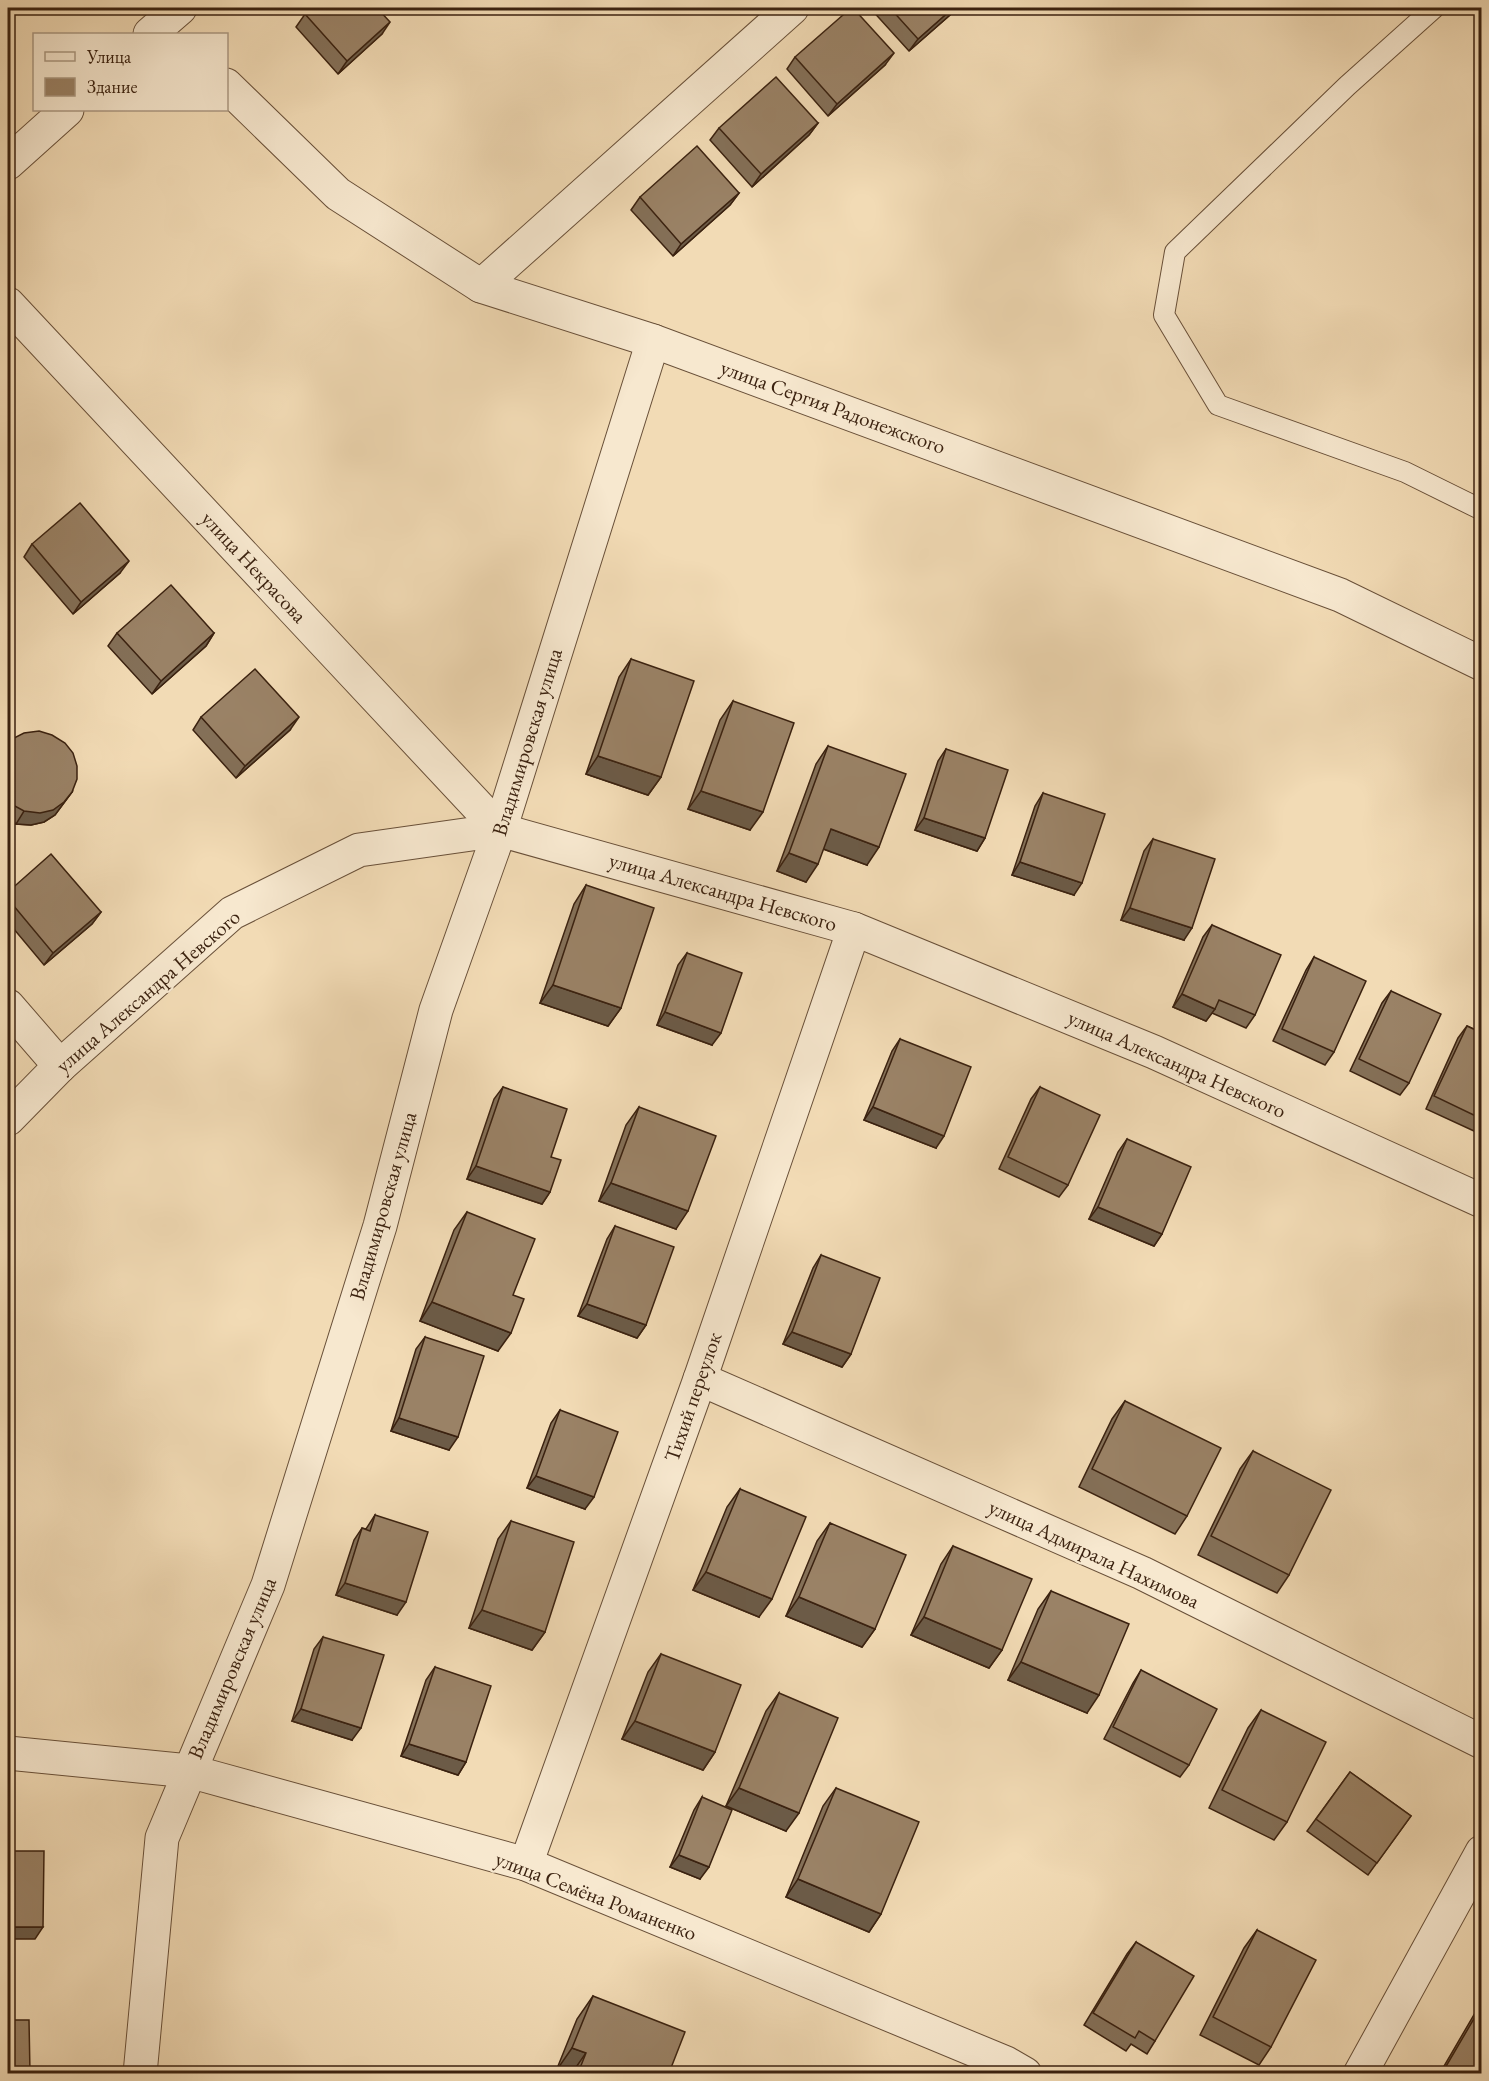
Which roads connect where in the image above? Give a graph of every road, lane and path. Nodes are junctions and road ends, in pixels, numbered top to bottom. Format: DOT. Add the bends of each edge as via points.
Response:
graph roads {
  1 [pos="792,8"];
  2 [pos="1434,8"];
  3 [pos="228,87"];
  4 [pos="66,111"];
  5 [pos="8,163"];
  6 [pos="481,286"];
  7 [pos="8,304"];
  8 [pos="652,341"];
  9 [pos="1482,510"];
  10 [pos="1482,664"];
  11 [pos="500,830"];
  12 [pos="854,928"];
  13 [pos="8,1006"];
  14 [pos="60,1066"];
  15 [pos="8,1119"];
  16 [pos="1482,1201"];
  17 [pos="700,1378"];
  18 [pos="1482,1742"];
  19 [pos="8,1753"];
  20 [pos="189,1771"];
  21 [pos="1482,1852"];
  22 [pos="526,1864"];
  23 [pos="1010,2070"];
  24 [pos="140,2073"];
  25 [pos="1360,2073"];
  1 -- 6 [label="street"];
  2 -- 9 [label="lane" via="1175,252 1164,315 1218,405 1405,472"];
  3 -- 6 [label="street, улица Сергия Радонежского" via="338,194"];
  4 -- 5 [label="street"];
  6 -- 8 [label="street, улица Сергия Радонежского"];
  7 -- 11 [label="street, улица Некрасова"];
  8 -- 10 [label="street, улица Сергия Радонежского" via="1340,595"];
  8 -- 11 [label="street, Владимировская улица"];
  11 -- 12 [label="street, улица Александра Невского"];
  11 -- 14 [label="street, улица Александра Невского" via="359,850 232,913"];
  11 -- 20 [label="street, Владимировская улица" via="436,1010 380,1226 268,1585"];
  12 -- 16 [label="street, улица Александра Невского" via="1154,1052"];
  12 -- 17 [label="street, Тихий переулок"];
  13 -- 14 [label="street"];
  14 -- 15 [label="street, улица Александра Невского"];
  17 -- 18 [label="street, улица Адмирала Нахимова" via="1142,1573"];
  17 -- 22 [label="street, Тихий переулок"];
  19 -- 20 [label="street, улица Семёна Романенко"];
  20 -- 22 [label="street, улица Семёна Романенко"];
  20 -- 24 [label="street, Владимировская улица" via="162,1838"];
  21 -- 25 [label="street"];
  22 -- 23 [label="street, улица Семёна Романенко"];
}
